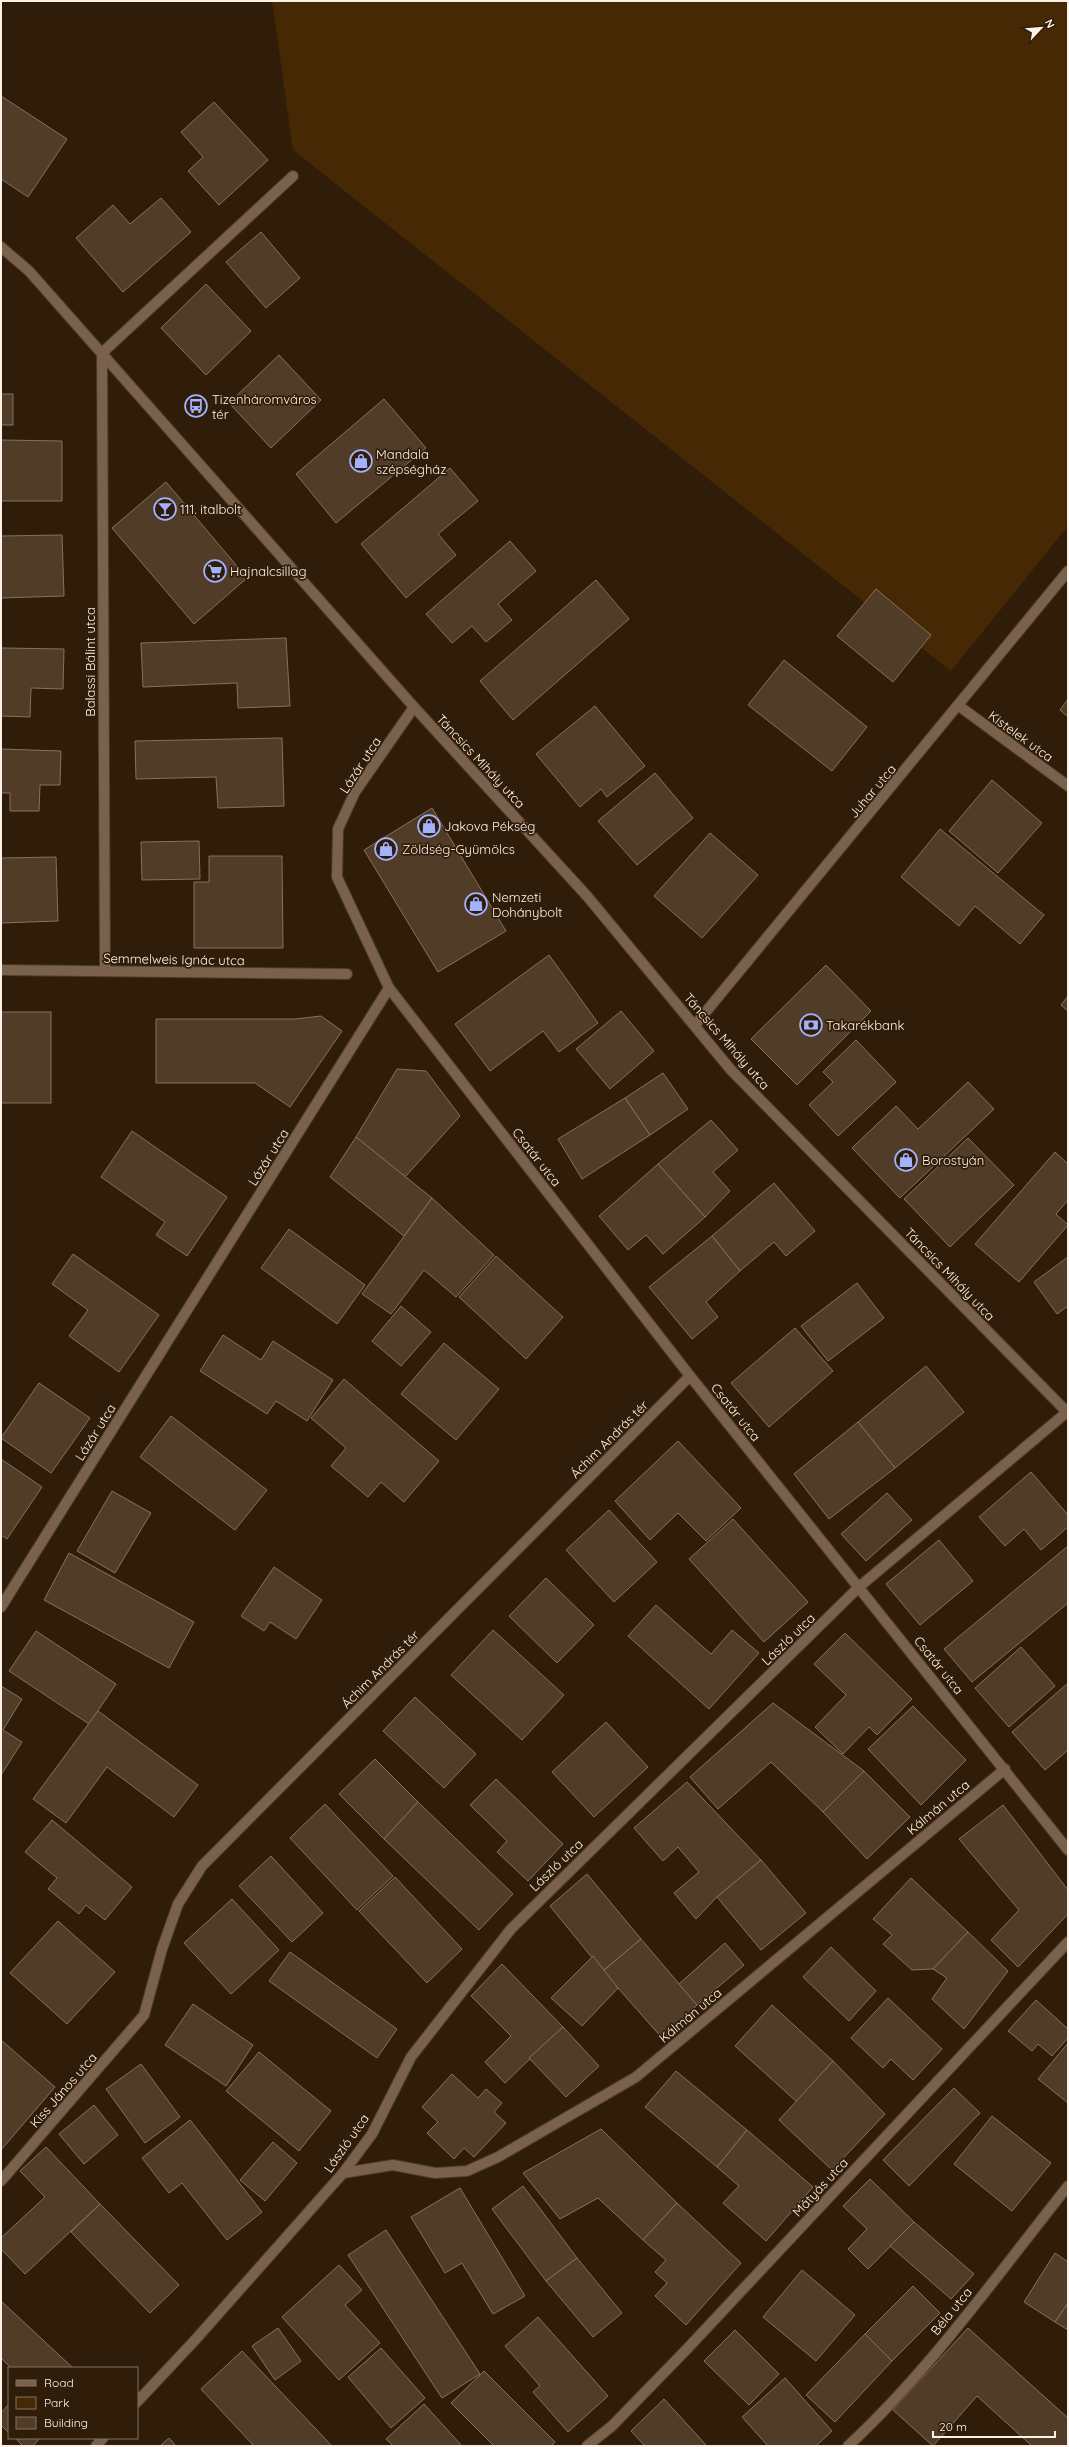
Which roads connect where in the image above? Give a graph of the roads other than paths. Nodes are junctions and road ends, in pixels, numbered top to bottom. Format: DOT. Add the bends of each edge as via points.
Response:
graph roads {
  1 [pos="293,176"];
  2 [pos="1,247"];
  3 [pos="102,352"];
  4 [pos="1068,571"];
  5 [pos="959,706"];
  6 [pos="414,707"];
  7 [pos="1068,786"];
  8 [pos="1,970"];
  9 [pos="105,971"];
  10 [pos="347,974"];
  11 [pos="389,988"];
  12 [pos="695,1025"];
  13 [pos="690,1376"];
  14 [pos="1068,1413"];
  15 [pos="859,1587"];
  16 [pos="1,1607"];
  17 [pos="1005,1769"];
  18 [pos="1068,1850"];
  19 [pos="1068,1942"];
  20 [pos="144,2014"];
  21 [pos="344,2173"];
  22 [pos="1,2182"];
  23 [pos="1068,2186"];
  24 [pos="138,2401"];
  25 [pos="587,2446"];
  26 [pos="848,2446"];
  1 -- 3 [label="street"];
  2 -- 3 [label="street" via="29,271"];
  3 -- 6 [label="street"];
  3 -- 9 [label="street, Balassi Bálint utca"];
  4 -- 5 [label="street, Juhar utca"];
  5 -- 7 [label="street, Kistelek utca"];
  5 -- 12 [label="street, Juhar utca"];
  6 -- 11 [label="street, Lázár utca" via="355,792 338,830 337,877"];
  6 -- 12 [label="street, Táncsics Mihály utca" via="587,896"];
  8 -- 9 [label="street, Semmelweis Ignác utca"];
  9 -- 10 [label="street, Semmelweis Ignác utca"];
  11 -- 13 [label="street, Csatár utca"];
  11 -- 16 [label="street, Lázár utca"];
  12 -- 14 [label="street, Táncsics Mihály utca" via="731,1070"];
  13 -- 15 [label="street, Csatár utca"];
  13 -- 20 [label="street, Áchim András tér" via="202,1866 178,1904"];
  14 -- 15 [label="street, László utca"];
  15 -- 17 [label="street, Csatár utca"];
  15 -- 21 [label="street, László utca" via="511,1929 411,2057 372,2134"];
  17 -- 18 [label="street, Csatár utca"];
  17 -- 21 [label="street, Kálmán utca" via="636,2077 498,2158 467,2171 435,2173 393,2165"];
  19 -- 25 [label="street, Mátyás utca" via="686,2350 612,2426"];
  20 -- 22 [label="street, Kiss János utca"];
  21 -- 24 [label="street, László utca"];
  23 -- 26 [label="street, Béla utca" via="928,2361 881,2415"];
}
